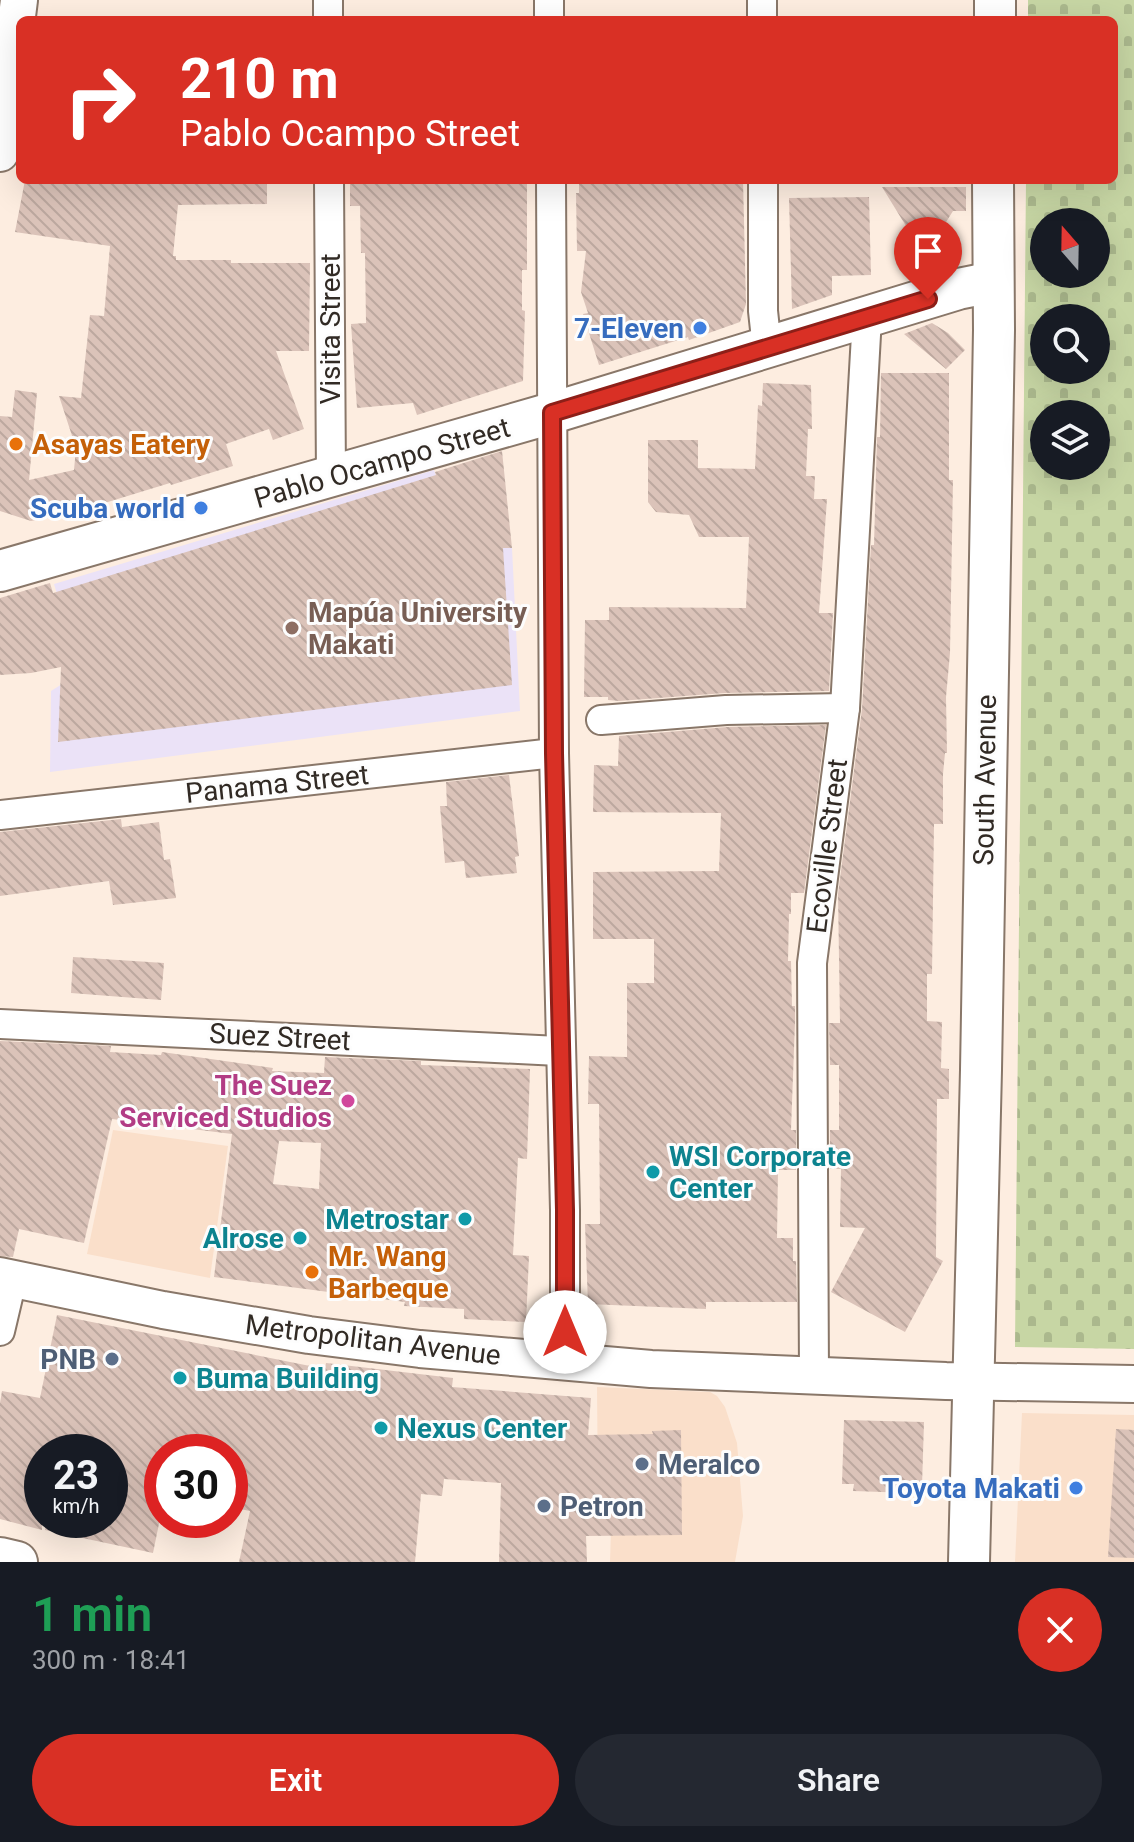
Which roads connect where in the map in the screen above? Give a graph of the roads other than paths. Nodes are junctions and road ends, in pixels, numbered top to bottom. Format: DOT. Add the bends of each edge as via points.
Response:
graph roads {
  1 [pos="16,24"];
  2 [pos="0,153"];
  3 [pos="329,184"];
  4 [pos="551,184"];
  5 [pos="763,184"];
  6 [pos="993,184"];
  7 [pos="993,282"];
  8 [pos="867,317"];
  9 [pos="767,348"];
  10 [pos="552,413"];
  11 [pos="331,478"];
  12 [pos="0,571"];
  13 [pos="845,708"];
  14 [pos="601,720"];
  15 [pos="554,753"];
  16 [pos="0,815"];
  17 [pos="0,1024"];
  18 [pos="559,1051"];
  19 [pos="6,1278"];
  20 [pos="0,1331"];
  21 [pos="565,1362"];
  22 [pos="814,1376"];
  23 [pos="974,1380"];
  24 [pos="1134,1384"];
  25 [pos="0,1558"];
  26 [pos="17,1562"];
  27 [pos="969,1562"];
  1 -- 2 [label="street"];
  3 -- 11 [label="street, Visita Street"];
  4 -- 10 [label="street"];
  5 -- 9 [label="street"];
  6 -- 7 [label="main road, South Avenue"];
  7 -- 8 [label="main road, Pablo Ocampo Street"];
  7 -- 23 [label="main road, South Avenue"];
  8 -- 9 [label="main road, Pablo Ocampo Street"];
  8 -- 13 [label="street, Ecoville Street"];
  9 -- 10 [label="main road, Pablo Ocampo Street"];
  10 -- 11 [label="main road, Pablo Ocampo Street"];
  10 -- 15 [label="street"];
  11 -- 12 [label="main road, Pablo Ocampo Street"];
  13 -- 14 [label="street"];
  13 -- 22 [label="street, Ecoville Street" via="812,963"];
  15 -- 16 [label="street, Panama Street"];
  15 -- 18 [label="street"];
  17 -- 18 [label="street, Suez Street"];
  18 -- 21 [label="street"];
  19 -- 20 [label="street"];
  19 -- 21 [label="street, Metropolitan Avenue" via="309,1335"];
  21 -- 22 [label="street, Metropolitan Avenue"];
  22 -- 23 [label="street, Metropolitan Avenue"];
  23 -- 24 [label="street, Metropolitan Avenue"];
  23 -- 27 [label="main road, South Avenue"];
  25 -- 26 [label="main road"];
}
